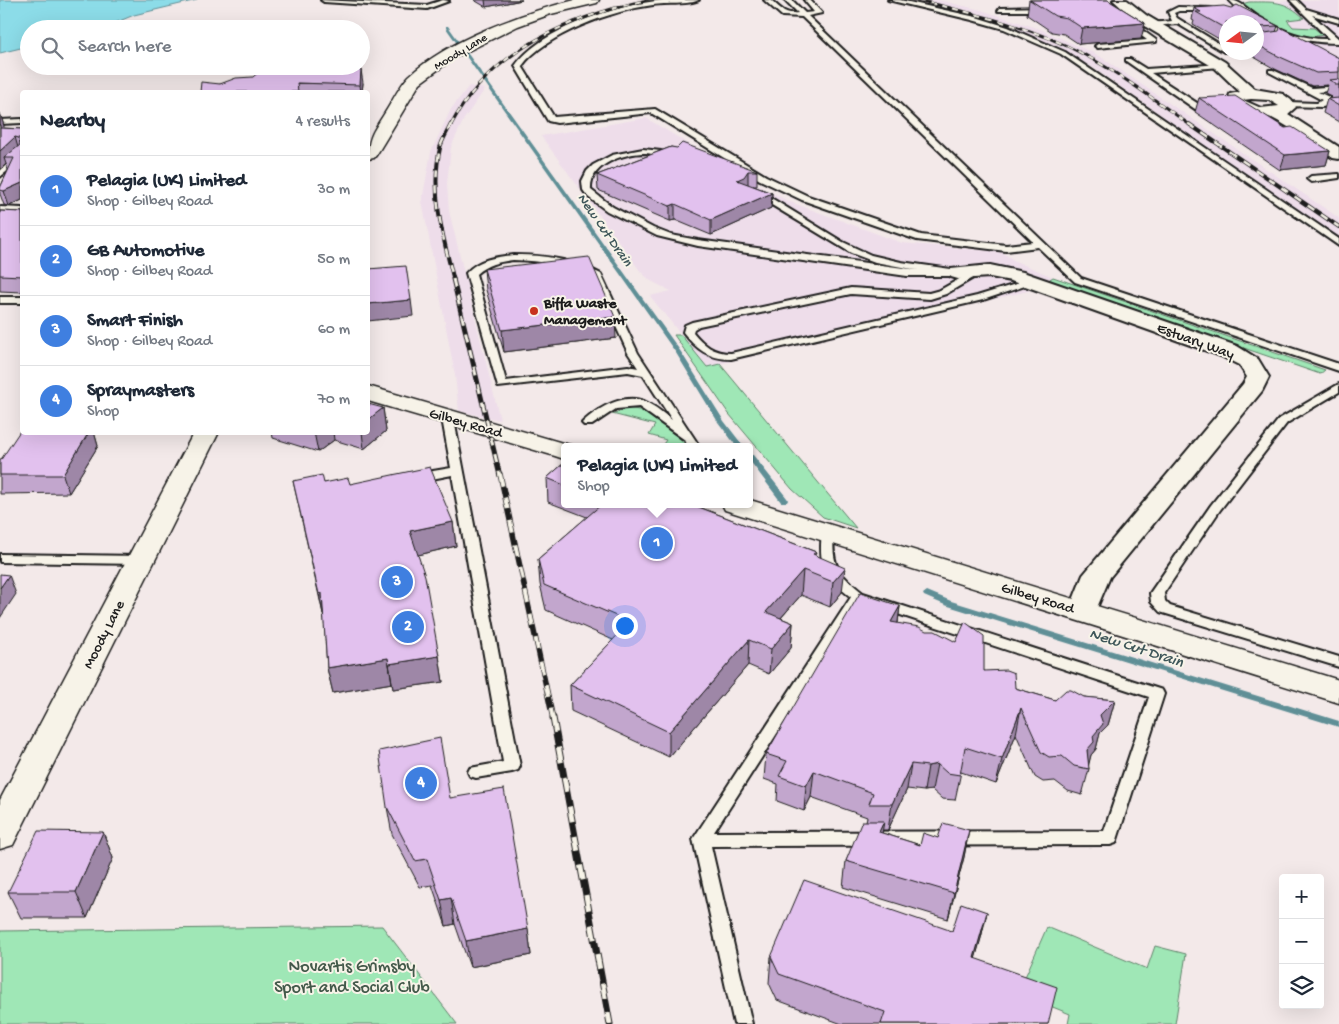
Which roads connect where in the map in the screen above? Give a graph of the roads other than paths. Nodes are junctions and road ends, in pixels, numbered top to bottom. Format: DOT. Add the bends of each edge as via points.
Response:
graph roads {
  1 [pos="324,0"];
  2 [pos="420,0"];
  3 [pos="592,0"];
  4 [pos="696,0"];
  5 [pos="768,0"];
  6 [pos="788,0"];
  7 [pos="807,0"];
  8 [pos="890,0"];
  9 [pos="1119,0"];
  10 [pos="1232,0"];
  11 [pos="1293,0"];
  12 [pos="446,1"];
  13 [pos="407,6"];
  14 [pos="1048,8"];
  15 [pos="1301,9"];
  16 [pos="1000,10"];
  17 [pos="1216,10"];
  18 [pos="804,16"];
  19 [pos="1339,21"];
  20 [pos="1180,22"];
  21 [pos="1154,25"];
  22 [pos="1337,41"];
  23 [pos="1219,44"];
  24 [pos="1098,46"];
  25 [pos="1128,60"];
  26 [pos="1220,60"];
  27 [pos="1216,62"];
  28 [pos="1144,71"];
  29 [pos="1272,71"];
  30 [pos="1339,88"];
  31 [pos="1313,92"];
  32 [pos="1250,94"];
  33 [pos="1339,102"];
  34 [pos="1322,104"];
  35 [pos="1218,106"];
  36 [pos="1281,108"];
  37 [pos="20,121"];
  38 [pos="0,122"];
  39 [pos="1336,150"];
  40 [pos="370,151"];
  41 [pos="20,157"];
  42 [pos="676,159"];
  43 [pos="0,175"];
  44 [pos="1339,176"];
  45 [pos="1311,179"];
  46 [pos="749,190"];
  47 [pos="0,210"];
  48 [pos="20,211"];
  49 [pos="1339,243"];
  50 [pos="1039,244"];
  51 [pos="968,272"];
  52 [pos="1032,282"];
  53 [pos="0,300"];
  54 [pos="20,300"];
  55 [pos="1339,368"];
  56 [pos="647,373"];
  57 [pos="1339,386"];
  58 [pos="370,394"];
  59 [pos="455,418"];
  60 [pos="588,423"];
  61 [pos="205,435"];
  62 [pos="692,443"];
  63 [pos="561,451"];
  64 [pos="458,471"];
  65 [pos="427,476"];
  66 [pos="748,508"];
  67 [pos="828,533"];
  68 [pos="0,558"];
  69 [pos="142,560"];
  70 [pos="858,596"];
  71 [pos="1083,610"];
  72 [pos="1339,662"];
  73 [pos="1339,692"];
  74 [pos="476,772"];
  75 [pos="4,819"];
  76 [pos="701,839"];
  77 [pos="743,1024"];
  1 -- 13 [label="lane"];
  2 -- 13 [label="lane"];
  3 -- 40 [label="street, Moody Lane" via="546,10 513,23 462,48 414,80"];
  4 -- 50 [label="lane" via="644,4 597,18 543,44 521,60 518,66 551,119 646,111 656,113 763,178 805,198 920,238 1006,248"];
  5 -- 18 [label="lane" via="784,15"];
  6 -- 18 [label="lane"];
  7 -- 18 [label="lane" via="819,13"];
  8 -- 49 [label="lane" via="974,18 1063,53"];
  9 -- 21 [label="street"];
  10 -- 22 [label="lane" via="1291,34 1307,40"];
  11 -- 15 [label="lane"];
  12 -- 13 [label="lane" via="434,6"];
  14 -- 16 [label="lane"];
  15 -- 19 [label="lane"];
  15 -- 22 [label="lane"];
  17 -- 20 [label="lane" via="1178,9 1172,12 1174,19"];
  18 -- 50 [label="lane"];
  20 -- 21 [label="lane"];
  20 -- 23 [label="lane"];
  21 -- 24 [label="lane" via="1128,24 1154,41"];
  21 -- 27 [label="street"];
  25 -- 28 [label="lane"];
  26 -- 27 [label="lane"];
  27 -- 28 [label="lane"];
  27 -- 32 [label="street"];
  28 -- 35 [label="lane" via="1198,107"];
  29 -- 31 [label="lane"];
  30 -- 31 [label="lane"];
  31 -- 34 [label="lane" via="1326,98"];
  32 -- 36 [label="street" via="1274,97"];
  32 -- 36 [label="street" via="1235,98 1233,105 1250,110"];
  33 -- 34 [label="lane"];
  34 -- 36 [label="lane"];
  36 -- 39 [label="street"];
  37 -- 38 [label="lane"];
  41 -- 43 [label="lane"];
  42 -- 51 [label="lane" via="647,151 613,158 589,173 587,191 602,205 666,236 698,243 907,273"];
  44 -- 45 [label="lane"];
  46 -- 51 [label="lane" via="866,256"];
  47 -- 48 [label="lane"];
  50 -- 55 [label="lane" via="1078,280"];
  51 -- 52 [label="street, Estuary Way" via="1003,272"];
  51 -- 52 [label="lane" via="943,292 930,296 851,291 696,324 689,327 688,332 710,354 731,356 980,298"];
  52 -- 71 [label="street, Estuary Way" via="1229,351 1254,366 1258,377 1254,386 1097,575"];
  53 -- 54 [label="lane"];
  56 -- 56 [label="lane" via="633,353 598,276 590,270 546,258 522,258 485,264 471,273 502,385 628,369"];
  56 -- 62 [label="lane"];
  57 -- 72 [label="lane" via="1283,421 1156,593 1158,602 1165,609"];
  58 -- 59 [label="street, Gilbey Road"];
  59 -- 63 [label="street, Gilbey Road"];
  59 -- 64 [label="lane" via="449,424"];
  60 -- 62 [label="lane" via="600,411 611,406 642,404"];
  61 -- 69 [label="street, Moody Lane"];
  64 -- 65 [label="lane"];
  64 -- 74 [label="lane" via="512,766"];
  66 -- 67 [label="street, Gilbey Road"];
  67 -- 70 [label="lane" via="824,555 832,574"];
  67 -- 71 [label="street, Gilbey Road"];
  68 -- 69 [label="lane"];
  69 -- 75 [label="street, Moody Lane"];
  70 -- 76 [label="lane"];
  70 -- 76 [label="lane" via="1157,694 1110,838"];
  71 -- 73 [label="street, Gilbey Road"];
  76 -- 77 [label="lane"];
}
